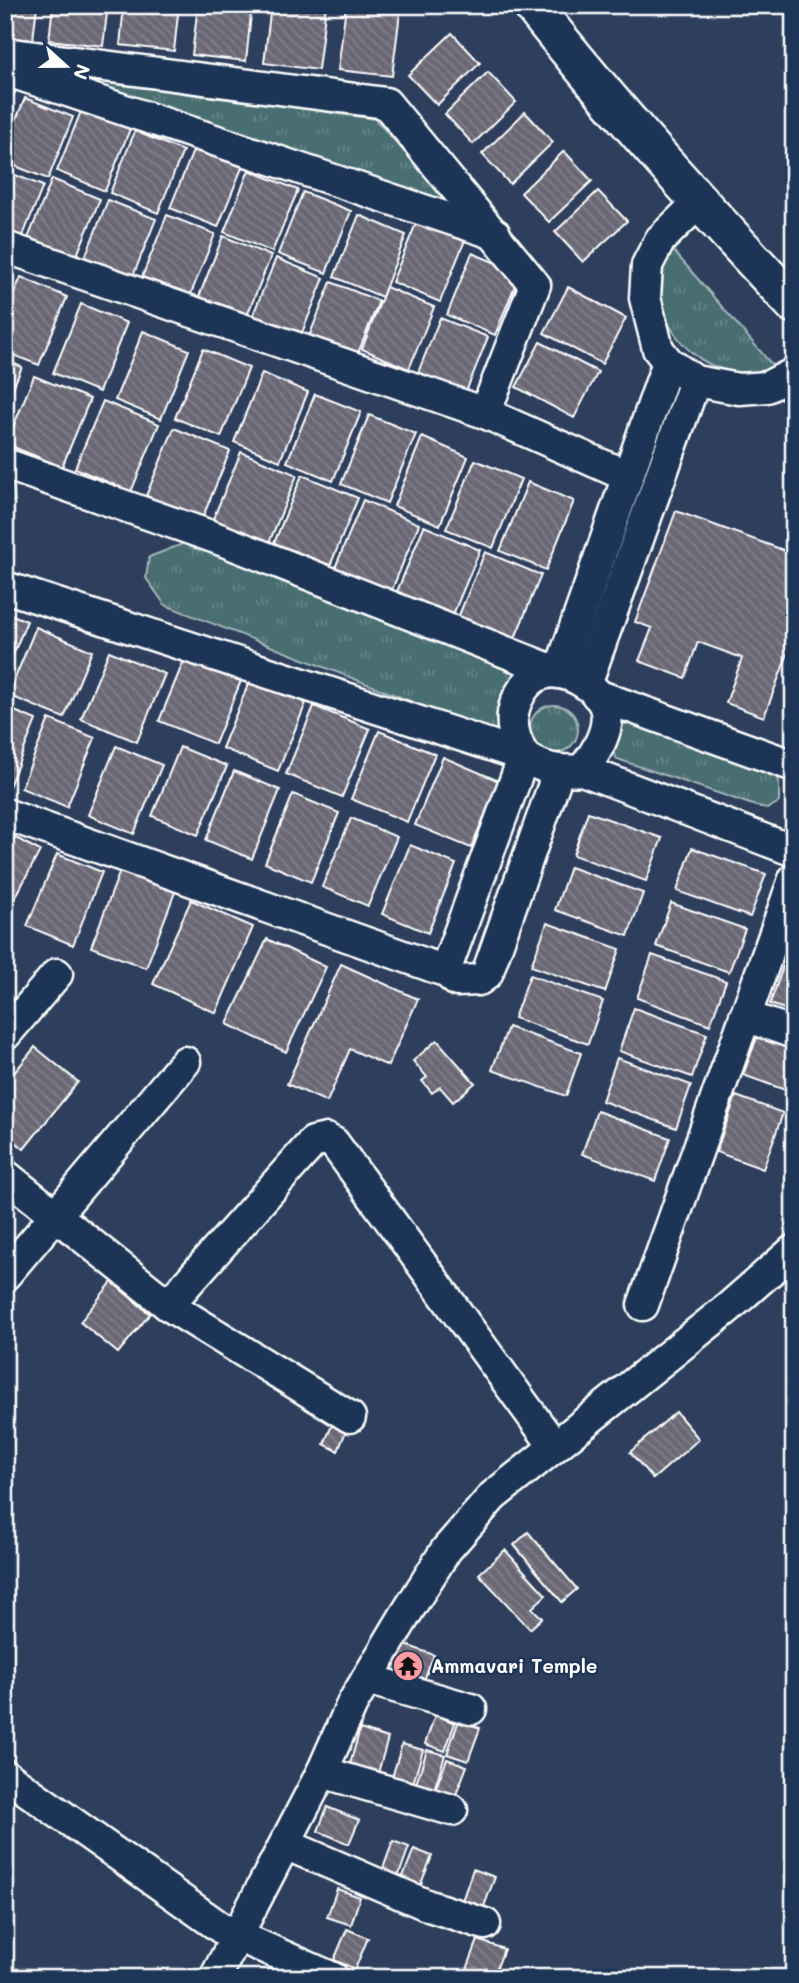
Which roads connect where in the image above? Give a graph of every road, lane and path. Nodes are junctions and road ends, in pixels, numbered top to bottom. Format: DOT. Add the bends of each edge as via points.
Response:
graph roads {
  1 [pos="532,5"];
  2 [pos="5,54"];
  3 [pos="5,70"];
  4 [pos="699,202"];
  5 [pos="495,234"];
  6 [pos="5,247"];
  7 [pos="794,304"];
  8 [pos="668,362"];
  9 [pos="794,373"];
  10 [pos="695,381"];
  11 [pos="485,413"];
  12 [pos="5,464"];
  13 [pos="627,476"];
  14 [pos="5,587"];
  15 [pos="559,673"];
  16 [pos="592,689"];
  17 [pos="524,756"];
  18 [pos="794,766"];
  19 [pos="570,770"];
  20 [pos="5,814"];
  21 [pos="794,851"];
  22 [pos="794,878"];
  23 [pos="445,971"];
  24 [pos="57,974"];
  25 [pos="745,1016"];
  26 [pos="794,1033"];
  27 [pos="5,1035"];
  28 [pos="185,1062"];
  29 [pos="5,1175"];
  30 [pos="55,1215"];
  31 [pos="794,1250"];
  32 [pos="5,1275"];
  33 [pos="168,1305"];
  34 [pos="643,1305"];
  35 [pos="350,1417"];
  36 [pos="554,1446"];
  37 [pos="367,1679"];
  38 [pos="471,1709"];
  39 [pos="323,1772"];
  40 [pos="5,1775"];
  41 [pos="452,1810"];
  42 [pos="285,1844"];
  43 [pos="485,1924"];
  44 [pos="237,1937"];
  45 [pos="215,1978"];
  46 [pos="333,1978"];
  1 -- 4 [label="main road"];
  2 -- 5 [label="street" via="386,103"];
  3 -- 5 [label="street"];
  4 -- 7 [label="main road"];
  4 -- 8 [label="street" via="660,240 647,265 645,298 651,330"];
  5 -- 11 [label="street" via="535,285"];
  6 -- 11 [label="street"];
  8 -- 10 [label="street"];
  8 -- 13 [label="street"];
  9 -- 10 [label="street" via="767,387 738,389"];
  10 -- 16 [label="street"];
  11 -- 13 [label="street"];
  12 -- 15 [label="street" via="219,539"];
  13 -- 15 [label="street"];
  14 -- 17 [label="street"];
  15 -- 16 [label="street"];
  15 -- 17 [label="street" via="543,674 519,695 513,726"];
  16 -- 18 [label="street"];
  16 -- 19 [label="street" via="605,707 606,722 597,750"];
  17 -- 19 [label="street" via="538,766"];
  17 -- 23 [label="street"];
  19 -- 21 [label="street"];
  19 -- 23 [label="street" via="488,974 479,980 457,981"];
  20 -- 23 [label="street"];
  22 -- 25 [label="street"];
  24 -- 27 [label="street"];
  25 -- 26 [label="street"];
  25 -- 34 [label="street"];
  28 -- 30 [label="street"];
  29 -- 30 [label="street"];
  30 -- 32 [label="street"];
  30 -- 33 [label="street"];
  31 -- 36 [label="street"];
  33 -- 35 [label="street"];
  33 -- 36 [label="street" via="313,1142 326,1139 334,1143"];
  36 -- 37 [label="street" via="494,1496 446,1550"];
  37 -- 38 [label="street"];
  37 -- 39 [label="street"];
  39 -- 41 [label="street"];
  39 -- 42 [label="street"];
  40 -- 44 [label="street"];
  42 -- 43 [label="street" via="429,1906"];
  42 -- 44 [label="street"];
  44 -- 45 [label="street"];
  44 -- 46 [label="street"];
}
